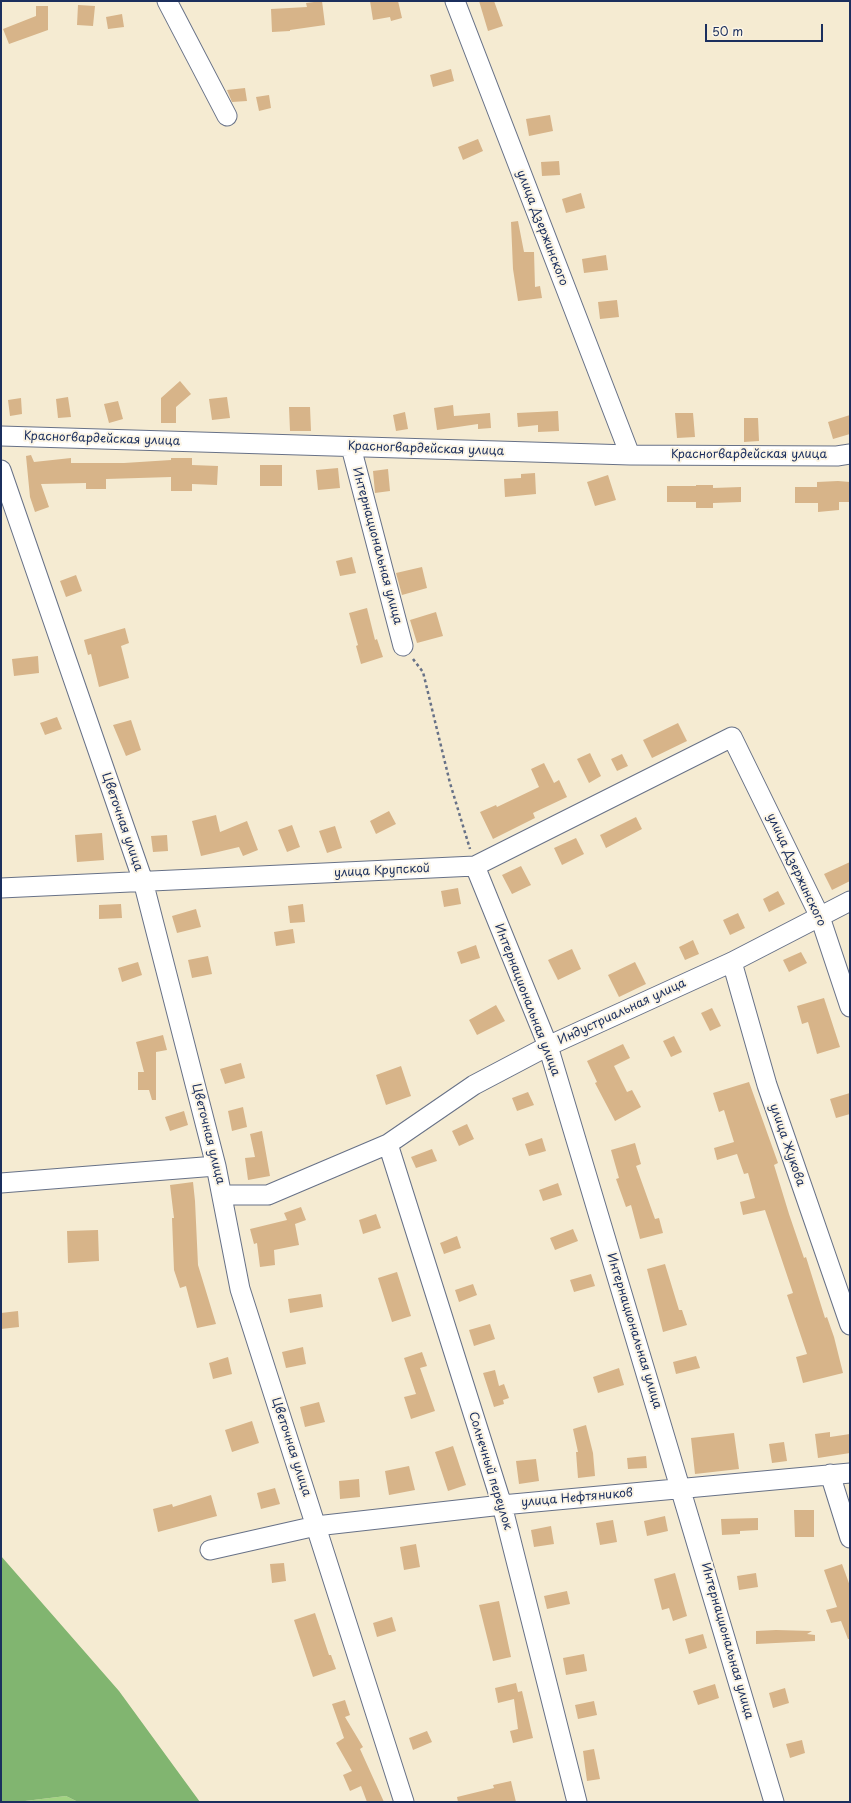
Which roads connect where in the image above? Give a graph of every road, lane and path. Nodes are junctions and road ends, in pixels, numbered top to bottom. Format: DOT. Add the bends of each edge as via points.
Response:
graph roads {
  1 [pos="167,1"];
  2 [pos="455,1"];
  3 [pos="227,116"];
  4 [pos="1,436"];
  5 [pos="351,447"];
  6 [pos="850,454"];
  7 [pos="630,455"];
  8 [pos="1,470"];
  9 [pos="403,646"];
  10 [pos="732,737"];
  11 [pos="475,866"];
  12 [pos="143,881"];
  13 [pos="1,888"];
  14 [pos="850,901"];
  15 [pos="820,917"];
  16 [pos="732,962"];
  17 [pos="850,1006"];
  18 [pos="548,1046"];
  19 [pos="388,1144"];
  20 [pos="216,1166"];
  21 [pos="1,1183"];
  22 [pos="222,1195"];
  23 [pos="850,1325"];
  24 [pos="850,1473"];
  25 [pos="830,1474"];
  26 [pos="682,1488"];
  27 [pos="502,1505"];
  28 [pos="316,1526"];
  29 [pos="850,1538"];
  30 [pos="210,1550"];
  31 [pos="404,1802"];
  32 [pos="577,1802"];
  33 [pos="774,1802"];
  1 -- 3 [label="street"];
  2 -- 7 [label="street, улица Дзержинского"];
  4 -- 5 [label="street, Красногвардейская улица"];
  5 -- 7 [label="street, Красногвардейская улица"];
  5 -- 9 [label="street, Интернациональная улица"];
  6 -- 7 [label="street, Красногвардейская улица"];
  8 -- 12 [label="street, Цветочная улица"];
  9 -- 11 [label="path" via="423,672 450,783"];
  10 -- 11 [label="street, улица Крупской"];
  10 -- 15 [label="street, улица Дзержинского"];
  11 -- 12 [label="street, улица Крупской"];
  11 -- 18 [label="street, Интернациональная улица"];
  12 -- 13 [label="street, улица Крупской"];
  12 -- 20 [label="street, Цветочная улица"];
  14 -- 15 [label="street, Индустриальная улица"];
  15 -- 16 [label="street, Индустриальная улица"];
  15 -- 17 [label="street, улица Дзержинского"];
  16 -- 18 [label="street, Индустриальная улица"];
  16 -- 23 [label="street, улица Жукова" via="767,1085"];
  18 -- 19 [label="street, Индустриальная улица" via="474,1085"];
  18 -- 26 [label="street, Интернациональная улица"];
  19 -- 22 [label="street, Индустриальная улица" via="268,1196"];
  19 -- 27 [label="street, Солнечный переулок"];
  20 -- 21 [label="street"];
  20 -- 22 [label="street, Цветочная улица"];
  22 -- 28 [label="street, Цветочная улица" via="240,1289"];
  24 -- 25 [label="street, улица Нефтяников"];
  25 -- 26 [label="street, улица Нефтяников"];
  25 -- 29 [label="street"];
  26 -- 27 [label="street, улица Нефтяников"];
  26 -- 33 [label="street, Интернациональная улица"];
  27 -- 28 [label="street, улица Нефтяников"];
  27 -- 32 [label="street, Солнечный переулок"];
  28 -- 30 [label="street, улица Нефтяников"];
  28 -- 31 [label="street, Цветочная улица"];
}
